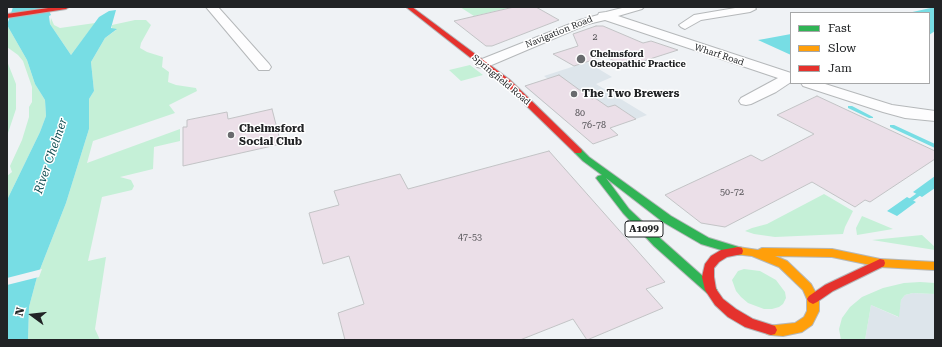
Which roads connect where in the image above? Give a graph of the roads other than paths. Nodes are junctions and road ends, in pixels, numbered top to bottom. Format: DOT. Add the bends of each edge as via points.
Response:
graph roads {
  1 [pos="66,7"];
  2 [pos="212,7"];
  3 [pos="409,7"];
  4 [pos="638,7"];
  5 [pos="748,7"];
  6 [pos="7,16"];
  7 [pos="603,16"];
  8 [pos="685,25"];
  9 [pos="482,64"];
  10 [pos="264,67"];
  11 [pos="790,78"];
  12 [pos="790,79"];
  13 [pos="811,84"];
  14 [pos="746,101"];
  15 [pos="935,116"];
  16 [pos="586,159"];
  17 [pos="738,251"];
  18 [pos="753,252"];
  19 [pos="880,263"];
  20 [pos="935,266"];
  21 [pos="711,290"];
  22 [pos="813,299"];
  1 -- 6 [label="main road"];
  2 -- 10 [label="street"];
  3 -- 9 [label="main road, Springfield Road / A1099"];
  4 -- 7 [label="street, Navigation Road"];
  5 -- 8 [label="street" via="750,8 698,17"];
  7 -- 9 [label="street, Navigation Road"];
  7 -- 11 [label="street, Wharf Road"];
  9 -- 16 [label="main road, Springfield Road / A1099" via="517,92"];
  12 -- 14 [label="street"];
  13 -- 15 [label="street" via="900,112"];
  16 -- 17 [label="main road, Springfield Road / A1099" via="685,231 705,241"];
  16 -- 21 [label="main road, Springfield Road / A1099" via="626,211 658,244"];
  17 -- 18 [label="main road, A1099"];
  17 -- 21 [label="main road, A1099" via="715,258 709,267"];
  18 -- 19 [label="main road, A1099" via="832,253"];
  18 -- 22 [label="main road, A1099" via="778,262 796,274"];
  19 -- 20 [label="main road, A1099"];
  19 -- 22 [label="main road, A1099" via="829,288"];
  21 -- 22 [label="main road, A1099" via="732,314 766,329 783,331 798,328 808,321 813,311"];
}
